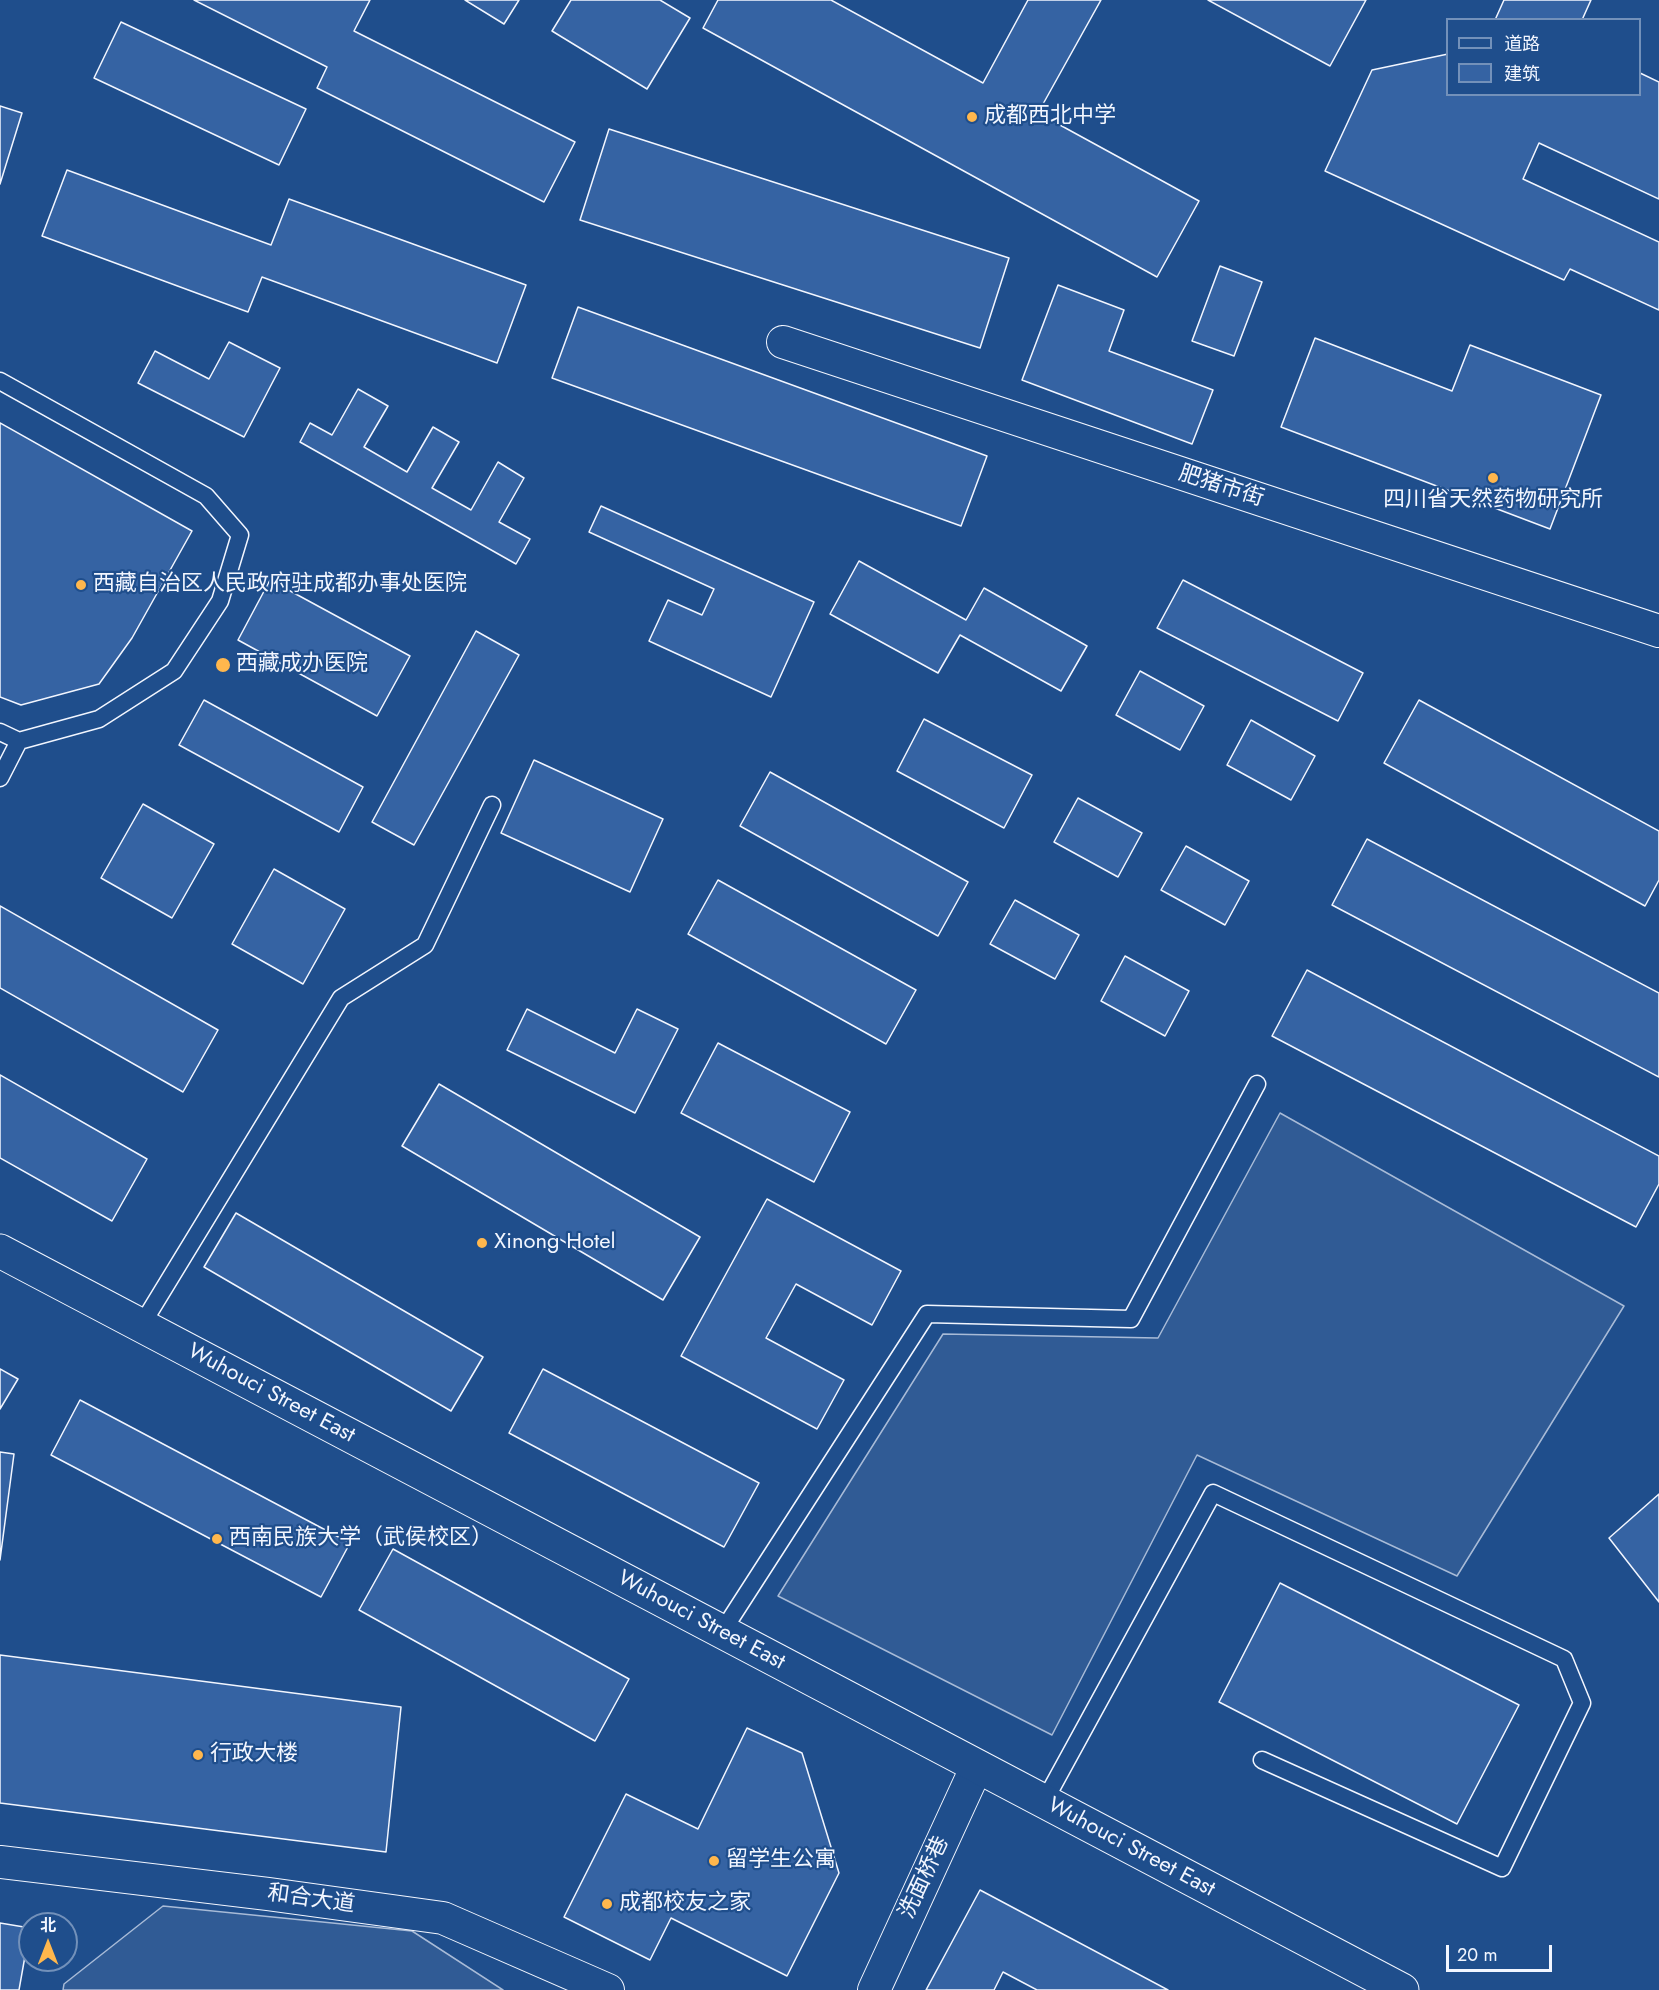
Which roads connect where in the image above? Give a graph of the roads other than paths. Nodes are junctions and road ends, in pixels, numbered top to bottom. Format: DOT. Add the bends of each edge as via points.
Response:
graph roads {
  1 [pos="783,342"];
  2 [pos="0,381"];
  3 [pos="1659,631"];
  4 [pos="0,732"];
  5 [pos="19,741"];
  6 [pos="0,778"];
  7 [pos="492,805"];
  8 [pos="1257,1084"];
  9 [pos="0,1251"];
  10 [pos="141,1326"];
  11 [pos="722,1632"];
  12 [pos="1262,1760"];
  13 [pos="977,1766"];
  14 [pos="1044,1802"];
  15 [pos="0,1862"];
  16 [pos="608,1990"];
  17 [pos="874,1990"];
  18 [pos="1402,1990"];
  1 -- 3 [label="street, 肥猪市街"];
  2 -- 5 [label="lane" via="206,496 240,535 220,601 174,671 99,719"];
  4 -- 5 [label="lane"];
  5 -- 6 [label="lane"];
  7 -- 10 [label="lane" via="425,945 341,998"];
  8 -- 11 [label="lane" via="1131,1318 927,1314"];
  9 -- 10 [label="street, Wuhouci Street East"];
  10 -- 11 [label="street, Wuhouci Street East"];
  11 -- 13 [label="street, Wuhouci Street East"];
  12 -- 14 [label="lane" via="1502,1868 1582,1703 1564,1659 1213,1493"];
  13 -- 14 [label="street, Wuhouci Street East"];
  13 -- 17 [label="street, 洗面桥巷"];
  14 -- 18 [label="street, Wuhouci Street East"];
  15 -- 16 [label="street, 和合大道" via="443,1918"];
}
